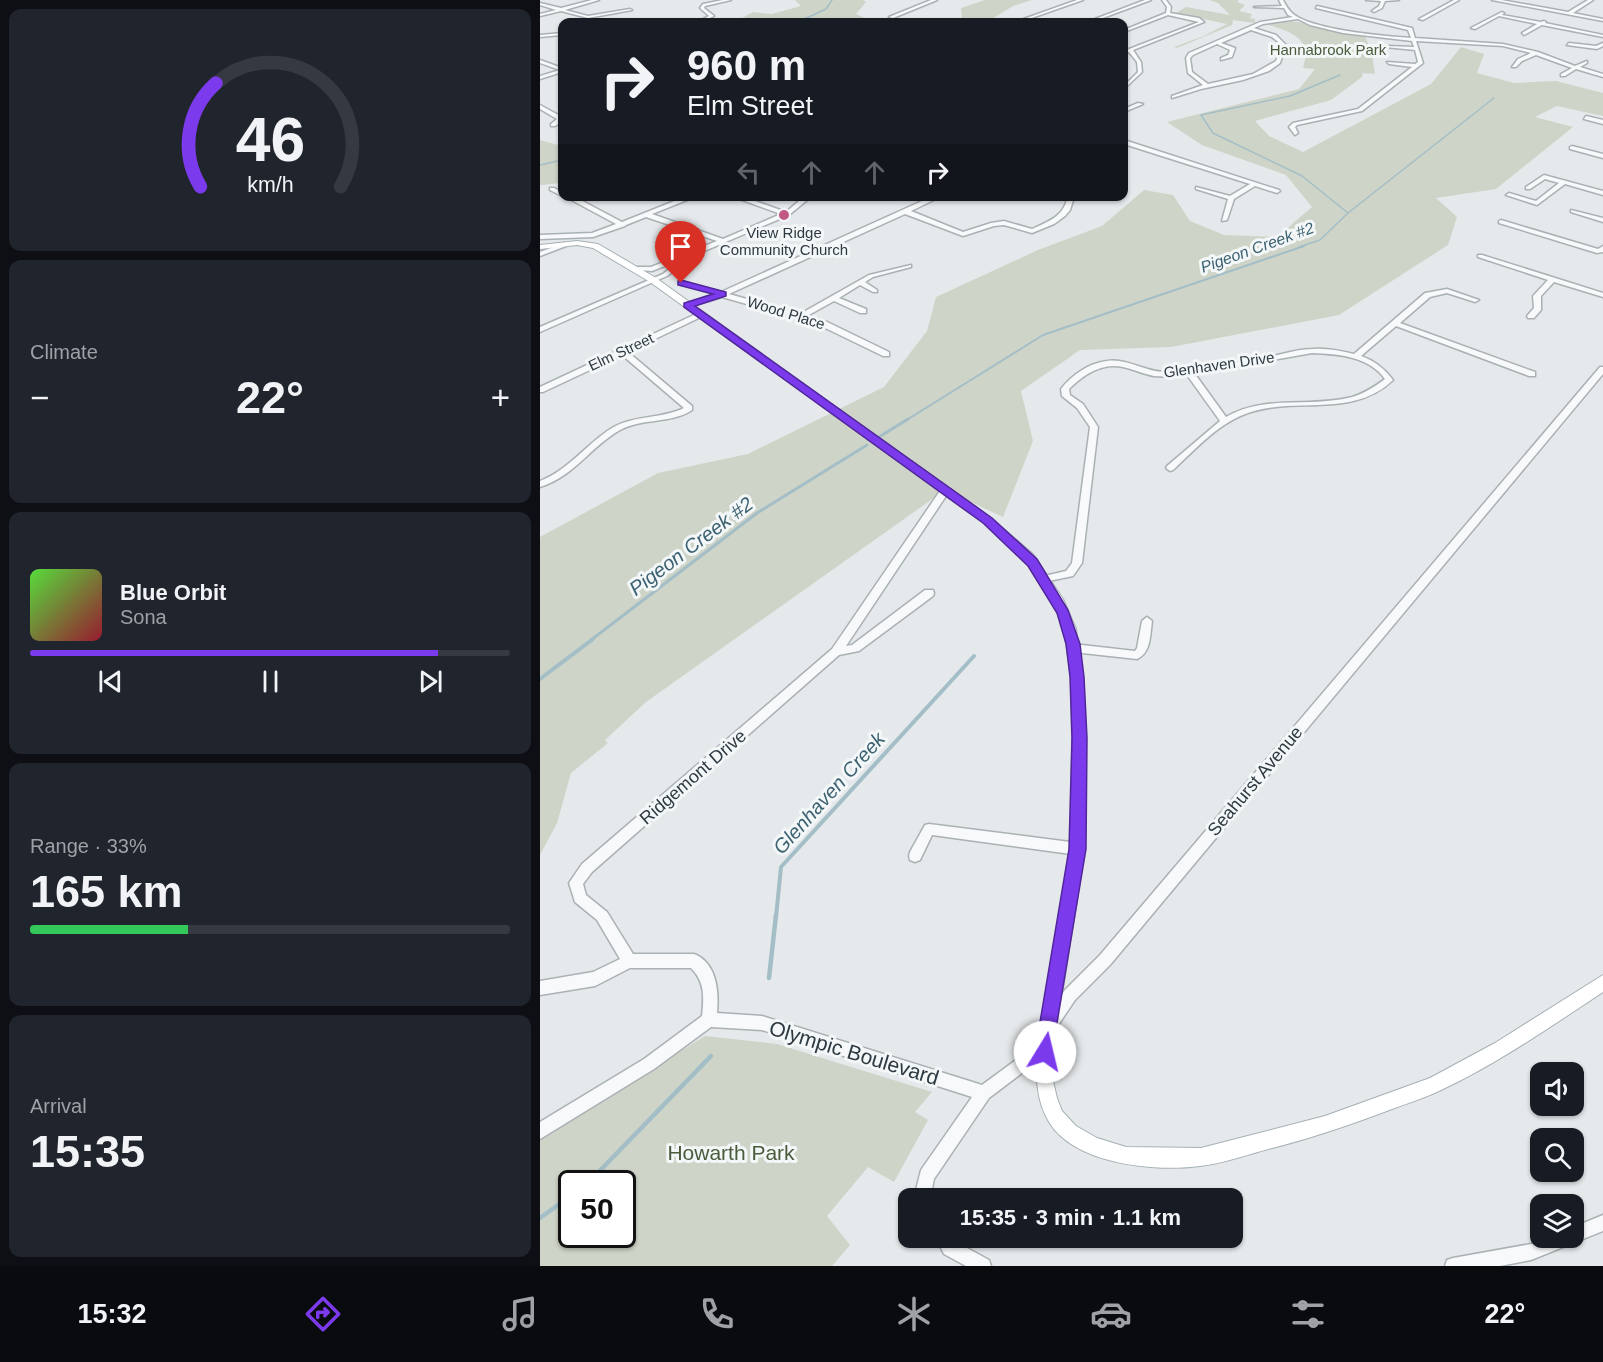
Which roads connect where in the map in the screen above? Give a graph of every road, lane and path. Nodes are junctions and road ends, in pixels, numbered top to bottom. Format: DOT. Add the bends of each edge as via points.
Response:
graph roads {
  1 [pos="597,0"];
  2 [pos="729,0"];
  3 [pos="758,0"];
  4 [pos="935,0"];
  5 [pos="1081,0"];
  6 [pos="1149,0"];
  7 [pos="1164,0"];
  8 [pos="1281,0"];
  9 [pos="1368,0"];
  10 [pos="1396,0"];
  11 [pos="1457,0"];
  12 [pos="1494,0"];
  13 [pos="1526,0"];
  14 [pos="1591,0"];
  15 [pos="770,2"];
  16 [pos="1383,2"];
  17 [pos="540,4"];
  18 [pos="1518,4"];
  19 [pos="1256,7"];
  20 [pos="1283,7"];
  21 [pos="1317,7"];
  22 [pos="561,10"];
  23 [pos="630,10"];
  24 [pos="1374,11"];
  25 [pos="1343,13"];
  26 [pos="1168,14"];
  27 [pos="1569,14"];
  28 [pos="540,15"];
  29 [pos="1498,15"];
  30 [pos="891,17"];
  31 [pos="1334,17"];
  32 [pos="708,18"];
  33 [pos="1029,18"];
  34 [pos="1100,18"];
  35 [pos="1298,18"];
  36 [pos="1421,19"];
  37 [pos="1550,19"];
  38 [pos="1381,21"];
  39 [pos="1603,22"];
  40 [pos="1541,23"];
  41 [pos="1370,26"];
  42 [pos="1250,28"];
  43 [pos="1473,28"];
  44 [pos="1128,29"];
  45 [pos="558,34"];
  46 [pos="1524,34"];
  47 [pos="540,36"];
  48 [pos="1603,36"];
  49 [pos="1416,41"];
  50 [pos="1217,43"];
  51 [pos="1569,44"];
  52 [pos="1603,44"];
  53 [pos="1387,47"];
  54 [pos="1417,49"];
  55 [pos="1128,51"];
  56 [pos="1131,51"];
  57 [pos="1537,53"];
  58 [pos="1223,59"];
  59 [pos="540,61"];
  60 [pos="1586,62"];
  61 [pos="1389,63"];
  62 [pos="1417,66"];
  63 [pos="1514,66"];
  64 [pos="558,68"];
  65 [pos="1575,69"];
  66 [pos="558,71"];
  67 [pos="1563,75"];
  68 [pos="1603,76"];
  69 [pos="540,78"];
  70 [pos="1128,84"];
  71 [pos="1206,85"];
  72 [pos="1174,97"];
  73 [pos="1140,104"];
  74 [pos="540,107"];
  75 [pos="1128,109"];
  76 [pos="558,117"];
  77 [pos="1586,118"];
  78 [pos="558,122"];
  79 [pos="1603,122"];
  80 [pos="553,125"];
  81 [pos="1295,133"];
  82 [pos="1128,143"];
  83 [pos="1572,147"];
  84 [pos="1603,156"];
  85 [pos="1564,182"];
  86 [pos="1254,184"];
  87 [pos="1198,188"];
  88 [pos="1528,188"];
  89 [pos="552,189"];
  90 [pos="1277,191"];
  91 [pos="558,192"];
  92 [pos="1603,193"];
  93 [pos="1509,195"];
  94 [pos="1232,198"];
  95 [pos="575,201"];
  96 [pos="682,201"];
  97 [pos="749,201"];
  98 [pos="803,201"];
  99 [pos="929,201"];
  100 [pos="1071,201"];
  101 [pos="1573,211"];
  102 [pos="907,212"];
  103 [pos="787,214"];
  104 [pos="648,215"];
  105 [pos="1224,220"];
  106 [pos="1603,220"];
  107 [pos="1501,222"];
  108 [pos="623,225"];
  109 [pos="540,237"];
  110 [pos="722,241"];
  111 [pos="564,244"];
  112 [pos="540,247"];
  113 [pos="1603,248"];
  114 [pos="697,252"];
  115 [pos="540,254"];
  116 [pos="1480,256"];
  117 [pos="909,266"];
  118 [pos="636,268"];
  119 [pos="1553,279"];
  120 [pos="653,280"];
  121 [pos="859,282"];
  122 [pos="681,283"];
  123 [pos="876,291"];
  124 [pos="723,294"];
  125 [pos="1603,295"];
  126 [pos="836,299"];
  127 [pos="1475,300"];
  128 [pos="688,305"];
  129 [pos="863,311"];
  130 [pos="701,315"];
  131 [pos="802,316"];
  132 [pos="1531,316"];
  133 [pos="1396,324"];
  134 [pos="540,330"];
  135 [pos="622,351"];
  136 [pos="886,354"];
  137 [pos="1355,357"];
  138 [pos="1603,369"];
  139 [pos="1189,372"];
  140 [pos="1532,374"];
  141 [pos="540,390"];
  142 [pos="1225,422"];
  143 [pos="1170,468"];
  144 [pos="540,484"];
  145 [pos="945,490"];
  146 [pos="1044,579"];
  147 [pos="929,593"];
  148 [pos="1147,621"];
  149 [pos="1073,648"];
  150 [pos="836,652"];
  151 [pos="1078,849"];
  152 [pos="915,856"];
  153 [pos="628,961"];
  154 [pos="1603,983"];
  155 [pos="540,988"];
  156 [pos="709,1020"];
  157 [pos="1049,1026"];
  158 [pos="984,1093"];
  159 [pos="540,1131"];
  160 [pos="924,1188"];
  161 [pos="1603,1223"];
  162 [pos="1584,1231"];
  163 [pos="950,1248"];
  164 [pos="1541,1248"];
  165 [pos="982,1266"];
  166 [pos="1453,1266"];
  1 -- 22 [label="street"];
  2 -- 32 [label="street" via="704,5 702,8 712,16"];
  3 -- 15 [label="street"];
  4 -- 30 [label="street"];
  5 -- 33 [label="street"];
  6 -- 34 [label="street"];
  7 -- 26 [label="street" via="1170,10"];
  8 -- 20 [label="street"];
  9 -- 16 [label="street"];
  10 -- 16 [label="street"];
  11 -- 36 [label="street"];
  12 -- 18 [label="street"];
  13 -- 18 [label="street"];
  14 -- 27 [label="street"];
  16 -- 24 [label="street"];
  17 -- 22 [label="street"];
  18 -- 27 [label="street"];
  18 -- 29 [label="street"];
  19 -- 20 [label="street"];
  20 -- 35 [label="street"];
  21 -- 25 [label="street"];
  22 -- 23 [label="street" via="588,17"];
  22 -- 28 [label="street"];
  25 -- 31 [label="street"];
  25 -- 38 [label="street"];
  26 -- 44 [label="street"];
  26 -- 56 [label="street" via="1202,22"];
  27 -- 39 [label="street"];
  29 -- 40 [label="street"];
  29 -- 43 [label="street"];
  35 -- 42 [label="street"];
  35 -- 49 [label="street" via="1327,28"];
  37 -- 40 [label="street"];
  38 -- 41 [label="street"];
  38 -- 49 [label="street" via="1410,28"];
  40 -- 46 [label="street"];
  40 -- 48 [label="street"];
  42 -- 50 [label="street"];
  42 -- 71 [label="street" via="1274,36 1284,45 1278,63 1262,73"];
  45 -- 47 [label="street"];
  49 -- 54 [label="street"];
  49 -- 57 [label="street" via="1485,43"];
  50 -- 58 [label="street" via="1233,49"];
  50 -- 71 [label="street" via="1188,58 1190,73"];
  51 -- 52 [label="street" via="1597,48"];
  53 -- 54 [label="street"];
  54 -- 62 [label="street"];
  55 -- 56 [label="street"];
  56 -- 70 [label="street" via="1140,62 1140,72"];
  57 -- 63 [label="street"];
  57 -- 65 [label="street"];
  59 -- 64 [label="street"];
  60 -- 65 [label="street"];
  61 -- 62 [label="street"];
  62 -- 81 [label="street" via="1360,110 1295,124"];
  65 -- 67 [label="street"];
  65 -- 68 [label="street"];
  66 -- 69 [label="street"];
  71 -- 72 [label="street"];
  73 -- 75 [label="street"];
  74 -- 76 [label="street"];
  77 -- 79 [label="street"];
  78 -- 80 [label="street"];
  82 -- 86 [label="street"];
  83 -- 84 [label="street"];
  85 -- 88 [label="street" via="1544,177"];
  85 -- 92 [label="street"];
  85 -- 93 [label="street" via="1537,203"];
  86 -- 90 [label="street"];
  86 -- 94 [label="street"];
  87 -- 94 [label="street"];
  89 -- 91 [label="street"];
  94 -- 105 [label="street"];
  95 -- 108 [label="street"];
  96 -- 104 [label="street"];
  97 -- 103 [label="street"];
  98 -- 103 [label="street"];
  99 -- 102 [label="street"];
  100 -- 102 [label="street" via="1064,215 1032,231 1004,223 965,234"];
  101 -- 106 [label="street"];
  102 -- 124 [label="street"];
  103 -- 110 [label="street"];
  104 -- 108 [label="street"];
  104 -- 110 [label="street"];
  107 -- 113 [label="street" via="1599,252"];
  108 -- 109 [label="street" via="593,235"];
  110 -- 114 [label="street"];
  111 -- 112 [label="main road"];
  111 -- 115 [label="street"];
  111 -- 118 [label="main road" via="595,246"];
  114 -- 118 [label="street" via="652,269"];
  114 -- 120 [label="street" via="676,269"];
  116 -- 119 [label="street"];
  117 -- 121 [label="street"];
  118 -- 120 [label="main road"];
  119 -- 125 [label="street"];
  119 -- 132 [label="street" via="1537,296 1538,308"];
  120 -- 128 [label="main road"];
  120 -- 134 [label="street"];
  121 -- 123 [label="street"];
  121 -- 126 [label="street"];
  122 -- 124 [label="street, Wood Place"];
  124 -- 128 [label="street"];
  124 -- 131 [label="street, Wood Place"];
  126 -- 129 [label="street"];
  126 -- 131 [label="street"];
  127 -- 133 [label="street" via="1457,292 1438,291 1428,295"];
  128 -- 130 [label="main road"];
  130 -- 135 [label="street, Elm Street"];
  130 -- 145 [label="main road"];
  131 -- 136 [label="street, Wood Place"];
  133 -- 137 [label="street"];
  133 -- 140 [label="street"];
  135 -- 141 [label="street, Elm Street"];
  135 -- 144 [label="street" via="688,408 643,418 611,431 567,472"];
  137 -- 139 [label="street, Glenhaven Drive" via="1312,351"];
  137 -- 142 [label="street, Glenhaven Drive" via="1386,374 1389,380 1365,395 1323,405 1250,409"];
  138 -- 157 [label="street, Seahurst Avenue" via="1105,960 1070,995"];
  139 -- 142 [label="street"];
  139 -- 146 [label="street, Glenhaven Drive" via="1145,373 1117,363 1104,364 1065,389 1066,396 1080,406 1094,427 1077,563 1069,574"];
  142 -- 143 [label="street"];
  145 -- 146 [label="main road" via="1010,539"];
  145 -- 150 [label="street, Ridgemont Drive"];
  146 -- 149 [label="main road" via="1063,613"];
  147 -- 150 [label="street" via="855,648"];
  148 -- 149 [label="street" via="1142,650 1137,655"];
  149 -- 151 [label="main road" via="1079,738"];
  150 -- 153 [label="street, Ridgemont Drive" via="587,868 576,884 580,898 602,916"];
  151 -- 152 [label="street" via="929,829"];
  151 -- 157 [label="main road"];
  153 -- 155 [label="street" via="595,979"];
  153 -- 156 [label="street" via="694,961 707,973 711,996"];
  154 -- 157 [label="main road" via="1501,1049 1434,1085 1325,1125 1201,1157 1126,1156 1093,1146 1070,1132 1056,1117 1044,1081"];
  156 -- 158 [label="street, Olympic Boulevard" via="762,1023"];
  156 -- 159 [label="street" via="649,1064"];
  157 -- 158 [label="street, Seahurst Avenue" via="1025,1062"];
  158 -- 160 [label="street, Seahurst Avenue" via="927,1176"];
  161 -- 162 [label="street"];
  163 -- 165 [label="street"];
  164 -- 166 [label="street"];
}
